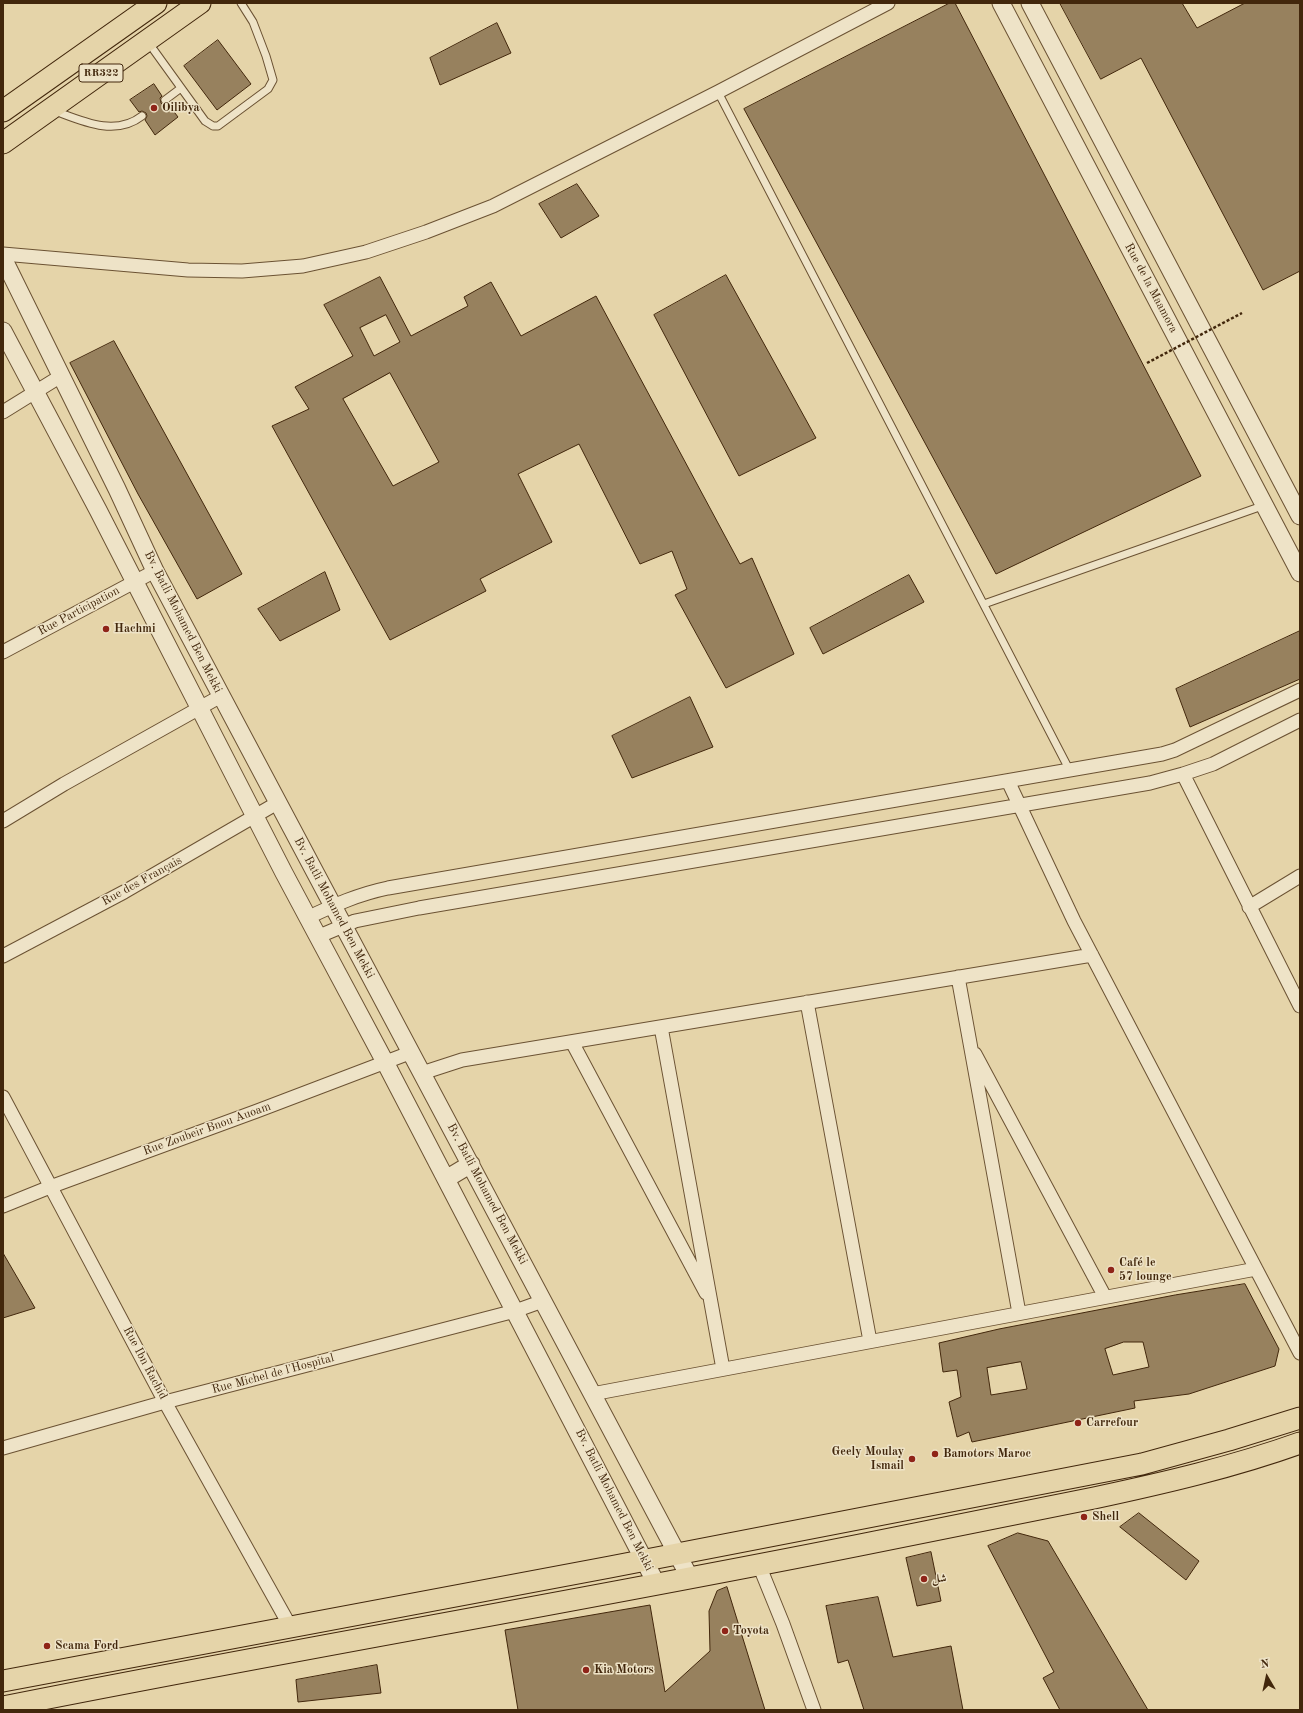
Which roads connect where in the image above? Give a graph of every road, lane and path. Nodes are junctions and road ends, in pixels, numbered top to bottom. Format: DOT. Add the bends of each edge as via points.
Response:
graph roads {
  1 [pos="156,3"];
  2 [pos="200,3"];
  3 [pos="241,3"];
  4 [pos="888,3"];
  5 [pos="1001,3"];
  6 [pos="1030,3"];
  7 [pos="147,40"];
  8 [pos="182,88"];
  9 [pos="718,92"];
  10 [pos="165,100"];
  11 [pos="50,109"];
  12 [pos="3,111"];
  13 [pos="142,116"];
  14 [pos="3,143"];
  15 [pos="1120,172"];
  16 [pos="1097,184"];
  17 [pos="3,254"];
  18 [pos="3,258"];
  19 [pos="1242,313"];
  20 [pos="3,331"];
  21 [pos="1147,363"];
  22 [pos="61,376"];
  23 [pos="35,391"];
  24 [pos="3,412"];
  25 [pos="1265,505"];
  26 [pos="1300,516"];
  27 [pos="155,571"];
  28 [pos="1300,573"];
  29 [pos="134,582"];
  30 [pos="984,604"];
  31 [pos="3,652"];
  32 [pos="1300,690"];
  33 [pos="221,696"];
  34 [pos="200,707"];
  35 [pos="1300,720"];
  36 [pos="1070,771"];
  37 [pos="1183,774"];
  38 [pos="1008,781"];
  39 [pos="279,802"];
  40 [pos="1020,805"];
  41 [pos="255,816"];
  42 [pos="3,821"];
  43 [pos="1300,876"];
  44 [pos="332,906"];
  45 [pos="1249,907"];
  46 [pos="307,918"];
  47 [pos="343,926"];
  48 [pos="317,937"];
  49 [pos="1092,955"];
  50 [pos="3,956"];
  51 [pos="958,977"];
  52 [pos="808,1002"];
  53 [pos="1300,1006"];
  54 [pos="662,1027"];
  55 [pos="572,1042"];
  56 [pos="970,1043"];
  57 [pos="412,1052"];
  58 [pos="385,1062"];
  59 [pos="422,1072"];
  60 [pos="3,1097"];
  61 [pos="471,1164"];
  62 [pos="446,1179"];
  63 [pos="50,1187"];
  64 [pos="3,1206"];
  65 [pos="1256,1269"];
  66 [pos="1106,1297"];
  67 [pos="543,1301"];
  68 [pos="712,1304"];
  69 [pos="515,1311"];
  70 [pos="1019,1313"];
  71 [pos="870,1341"];
  72 [pos="1300,1352"];
  73 [pos="724,1369"];
  74 [pos="592,1394"];
  75 [pos="165,1402"];
  76 [pos="1300,1418"];
  77 [pos="1300,1443"];
  78 [pos="3,1448"];
  79 [pos="677,1553"];
  80 [pos="645,1560"];
  81 [pos="759,1565"];
  82 [pos="690,1578"];
  83 [pos="657,1585"];
  84 [pos="290,1626"];
  85 [pos="3,1681"];
  86 [pos="3,1707"];
  87 [pos="814,1710"];
  1 -- 12 [label="main road, RR322"];
  2 -- 7 [label="main road, RR322"];
  3 -- 8 [label="lane" via="260,39 272,76 270,87 222,124 213,126 205,121"];
  4 -- 9 [label="street"];
  5 -- 16 [label="street, Rue de la Maamora"];
  6 -- 15 [label="street"];
  7 -- 8 [label="lane"];
  7 -- 11 [label="main road, RR322"];
  8 -- 10 [label="lane"];
  9 -- 17 [label="street" via="493,206 366,252 303,266 242,271 188,270"];
  9 -- 30 [label="lane"];
  11 -- 13 [label="lane" via="90,124 108,126 133,123"];
  11 -- 14 [label="main road, RR322"];
  15 -- 16 [label="street"];
  15 -- 26 [label="street"];
  16 -- 25 [label="street, Rue de la Maamora"];
  18 -- 22 [label="street, Bv. Batli Mohamed Ben Mekki"];
  19 -- 21 [label="path, bridge"];
  20 -- 23 [label="street, Bv. Batli Mohamed Ben Mekki"];
  22 -- 23 [label="street"];
  22 -- 27 [label="street, Bv. Batli Mohamed Ben Mekki"];
  23 -- 24 [label="street"];
  23 -- 29 [label="street, Bv. Batli Mohamed Ben Mekki"];
  25 -- 28 [label="street, Rue de la Maamora"];
  25 -- 30 [label="lane"];
  27 -- 29 [label="street, Rue Participation"];
  27 -- 33 [label="street, Bv. Batli Mohamed Ben Mekki"];
  29 -- 31 [label="street, Rue Participation"];
  29 -- 34 [label="street, Bv. Batli Mohamed Ben Mekki"];
  30 -- 36 [label="lane"];
  32 -- 36 [label="street" via="1175,750"];
  33 -- 34 [label="street"];
  33 -- 39 [label="street, Bv. Batli Mohamed Ben Mekki"];
  34 -- 41 [label="street, Bv. Batli Mohamed Ben Mekki"];
  34 -- 42 [label="street"];
  35 -- 37 [label="street" via="1213,764"];
  36 -- 38 [label="street"];
  37 -- 40 [label="street"];
  37 -- 45 [label="street"];
  38 -- 40 [label="street"];
  38 -- 44 [label="street" via="388,888 358,895"];
  39 -- 41 [label="street, Rue des Français"];
  39 -- 44 [label="street, Bv. Batli Mohamed Ben Mekki"];
  40 -- 47 [label="street" via="427,906 373,916"];
  40 -- 49 [label="street"];
  41 -- 46 [label="street, Bv. Batli Mohamed Ben Mekki"];
  41 -- 50 [label="street, Rue des Français" via="124,892"];
  43 -- 45 [label="street"];
  44 -- 46 [label="street"];
  44 -- 47 [label="street, Bv. Batli Mohamed Ben Mekki"];
  45 -- 53 [label="street"];
  46 -- 48 [label="street, Bv. Batli Mohamed Ben Mekki"];
  47 -- 48 [label="street"];
  47 -- 57 [label="street, Bv. Batli Mohamed Ben Mekki"];
  48 -- 58 [label="street, Bv. Batli Mohamed Ben Mekki"];
  49 -- 51 [label="street"];
  49 -- 65 [label="street"];
  51 -- 52 [label="street"];
  51 -- 56 [label="street"];
  52 -- 54 [label="street"];
  52 -- 71 [label="street"];
  54 -- 55 [label="street"];
  54 -- 68 [label="street"];
  55 -- 59 [label="street" via="462,1060"];
  55 -- 68 [label="street"];
  56 -- 66 [label="street"];
  56 -- 70 [label="street"];
  57 -- 58 [label="street, Rue Zoubeir Bnou Auoam"];
  57 -- 59 [label="street, Bv. Batli Mohamed Ben Mekki"];
  58 -- 62 [label="street, Bv. Batli Mohamed Ben Mekki"];
  58 -- 63 [label="street, Rue Zoubeir Bnou Auoam"];
  59 -- 61 [label="street, Bv. Batli Mohamed Ben Mekki"];
  60 -- 63 [label="street, Rue Ibn Rachid"];
  61 -- 62 [label="street"];
  61 -- 67 [label="street, Bv. Batli Mohamed Ben Mekki"];
  62 -- 69 [label="street, Bv. Batli Mohamed Ben Mekki"];
  63 -- 64 [label="street, Rue Zoubeir Bnou Auoam"];
  63 -- 75 [label="street, Rue Ibn Rachid"];
  65 -- 66 [label="street"];
  65 -- 72 [label="street"];
  66 -- 70 [label="street"];
  67 -- 69 [label="street, Rue Michel de l'Hospital"];
  67 -- 74 [label="street, Bv. Batli Mohamed Ben Mekki"];
  68 -- 73 [label="street"];
  69 -- 75 [label="street, Rue Michel de l'Hospital"];
  69 -- 80 [label="street, Bv. Batli Mohamed Ben Mekki"];
  70 -- 71 [label="street"];
  71 -- 73 [label="street"];
  73 -- 74 [label="street"];
  74 -- 79 [label="street, Bv. Batli Mohamed Ben Mekki"];
  75 -- 78 [label="street, Rue Michel de l'Hospital"];
  75 -- 84 [label="street, Rue Ibn Rachid"];
  76 -- 79 [label="main road" via="1142,1464"];
  77 -- 81 [label="main road" via="1187,1478"];
  79 -- 80 [label="main road"];
  79 -- 82 [label="street, Bv. Batli Mohamed Ben Mekki"];
  80 -- 83 [label="street, Bv. Batli Mohamed Ben Mekki"];
  80 -- 84 [label="main road"];
  81 -- 82 [label="main road"];
  81 -- 87 [label="street"];
  82 -- 83 [label="main road"];
  83 -- 86 [label="main road" via="376,1634"];
  84 -- 85 [label="main road"];
}
